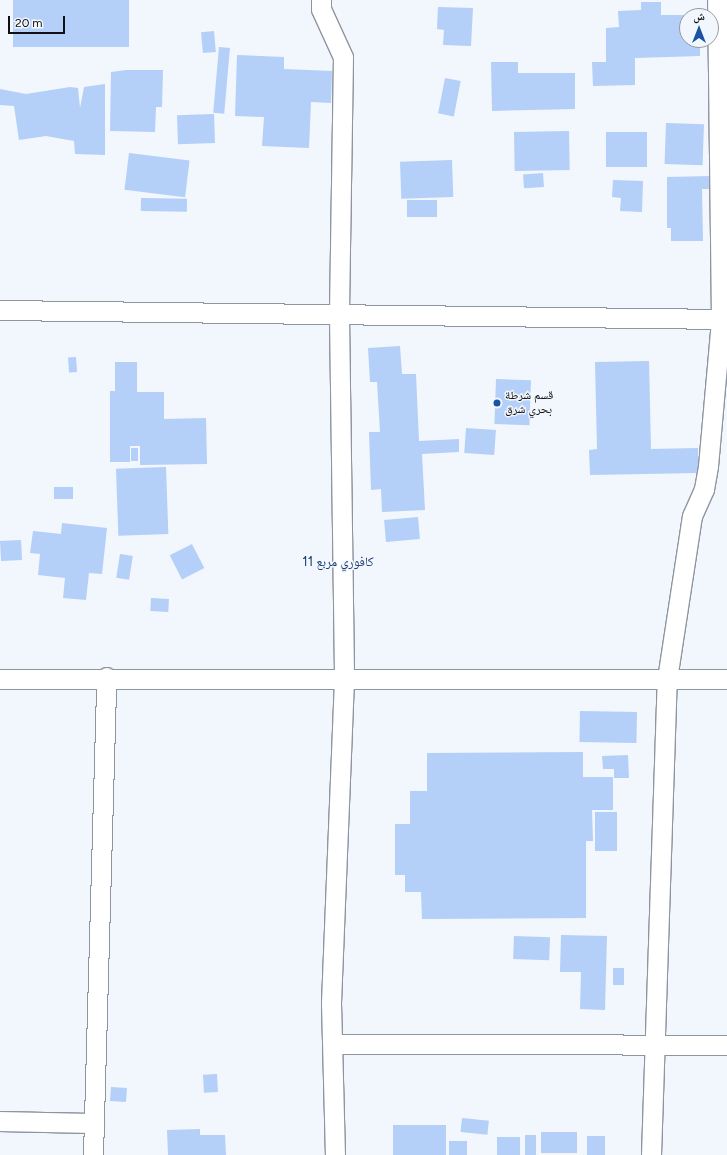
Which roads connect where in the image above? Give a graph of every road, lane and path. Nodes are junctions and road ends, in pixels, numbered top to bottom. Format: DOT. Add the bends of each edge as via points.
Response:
graph roads {
  1 [pos="321,0"];
  2 [pos="716,0"];
  3 [pos="0,310"];
  4 [pos="339,315"];
  5 [pos="724,319"];
  6 [pos="0,678"];
  7 [pos="106,678"];
  8 [pos="344,679"];
  9 [pos="667,679"];
  10 [pos="727,679"];
  11 [pos="333,1044"];
  12 [pos="654,1044"];
  13 [pos="727,1045"];
  14 [pos="0,1121"];
  15 [pos="94,1124"];
  16 [pos="93,1155"];
  17 [pos="336,1155"];
  18 [pos="651,1155"];
  1 -- 4 [label="street" via="321,9 343,57"];
  2 -- 5 [label="street"];
  3 -- 4 [label="street"];
  4 -- 5 [label="street"];
  4 -- 8 [label="street"];
  5 -- 9 [label="street" via="708,466 704,489 692,516"];
  6 -- 7 [label="street"];
  7 -- 8 [label="street"];
  7 -- 15 [label="street"];
  8 -- 9 [label="street"];
  8 -- 11 [label="street" via="331,1003"];
  9 -- 10 [label="street"];
  9 -- 12 [label="street"];
  11 -- 12 [label="street"];
  11 -- 17 [label="street"];
  12 -- 13 [label="street"];
  12 -- 18 [label="street"];
  14 -- 15 [label="street"];
  15 -- 16 [label="street"];
}
